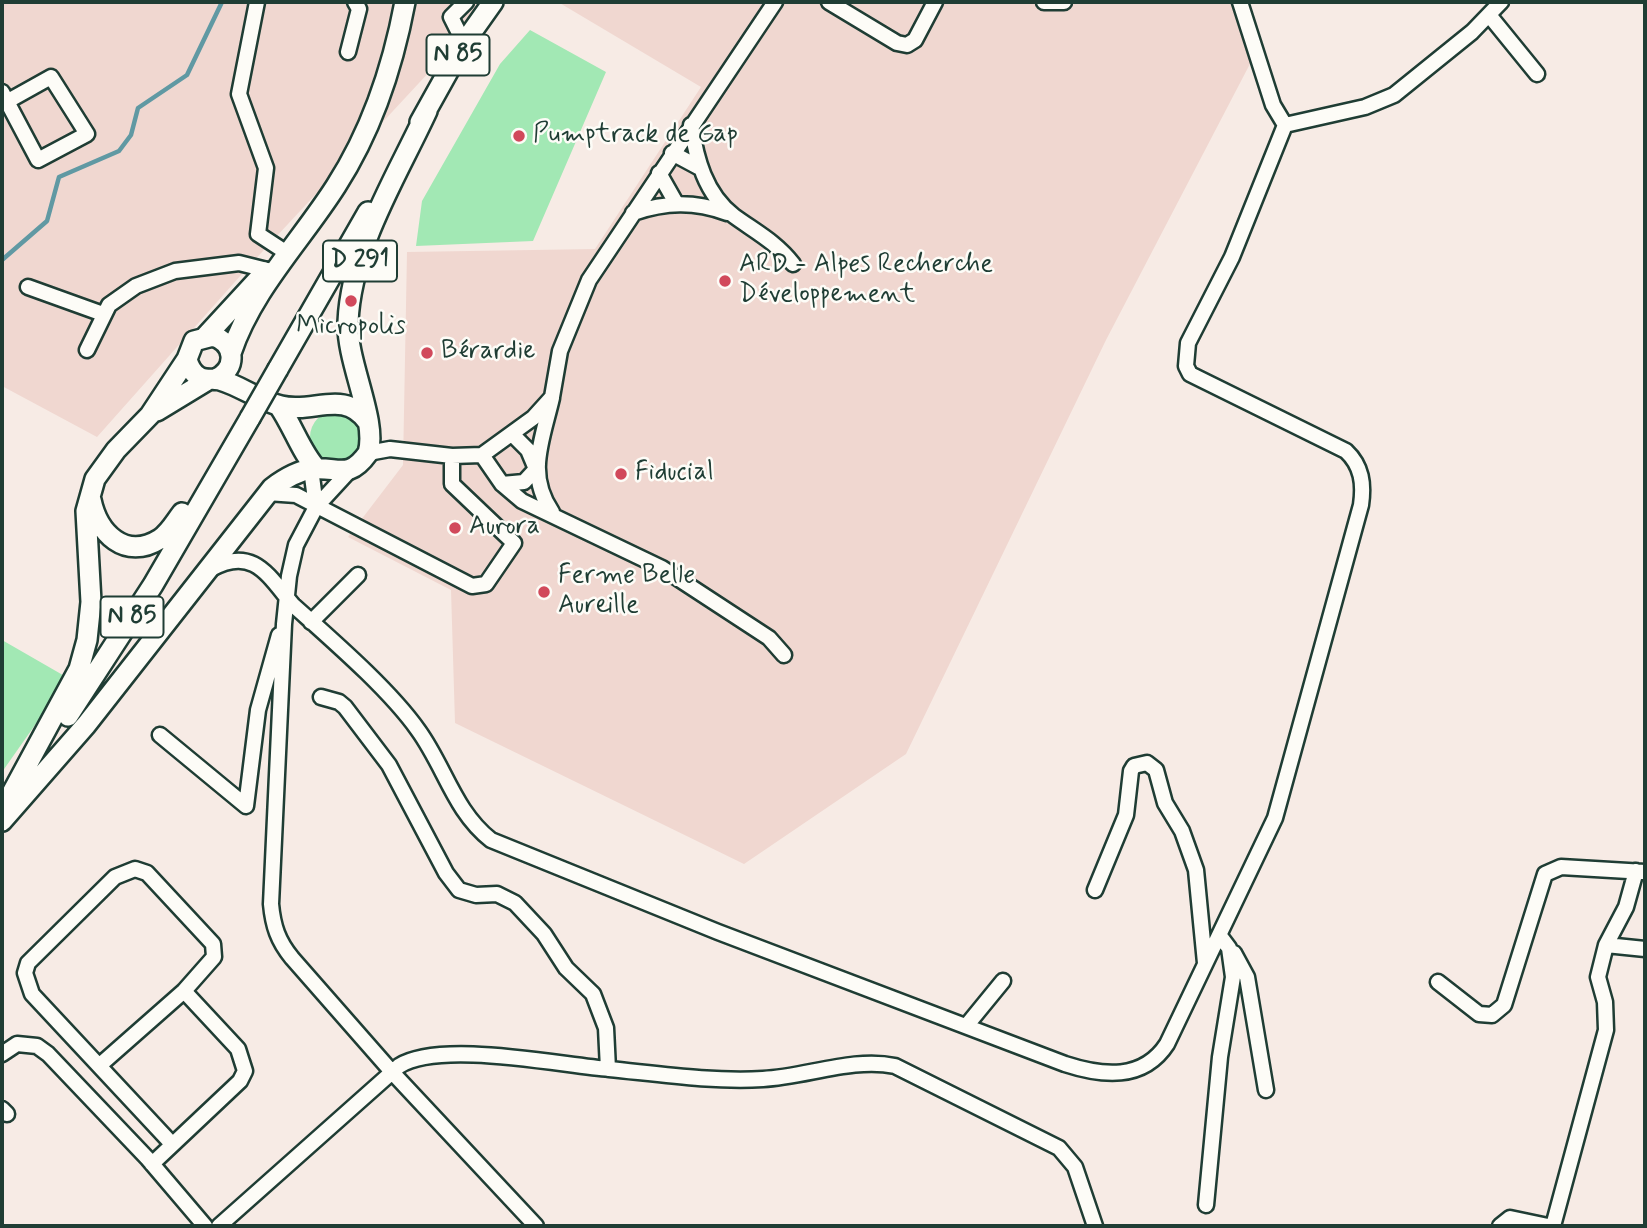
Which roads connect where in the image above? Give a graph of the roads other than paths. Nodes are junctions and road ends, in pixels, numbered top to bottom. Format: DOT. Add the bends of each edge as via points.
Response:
graph roads {
  1 [pos="257,2"];
  2 [pos="355,2"];
  3 [pos="405,2"];
  4 [pos="466,2"];
  5 [pos="493,2"];
  6 [pos="775,2"];
  7 [pos="829,2"];
  8 [pos="935,2"];
  9 [pos="1044,2"];
  10 [pos="1064,2"];
  11 [pos="1240,2"];
  12 [pos="1501,2"];
  13 [pos="1489,15"];
  14 [pos="464,43"];
  15 [pos="348,52"];
  16 [pos="1537,74"];
  17 [pos="5,97"];
  18 [pos="427,111"];
  19 [pos="691,124"];
  20 [pos="1285,125"];
  21 [pos="672,153"];
  22 [pos="702,172"];
  23 [pos="659,173"];
  24 [pos="682,203"];
  25 [pos="633,213"];
  26 [pos="732,214"];
  27 [pos="287,253"];
  28 [pos="793,264"];
  29 [pos="267,270"];
  30 [pos="28,287"];
  31 [pos="103,314"];
  32 [pos="206,336"];
  33 [pos="86,350"];
  34 [pos="231,357"];
  35 [pos="187,359"];
  36 [pos="212,379"];
  37 [pos="250,390"];
  38 [pos="552,397"];
  39 [pos="279,406"];
  40 [pos="318,406"];
  41 [pos="150,415"];
  42 [pos="246,424"];
  43 [pos="369,426"];
  44 [pos="513,435"];
  45 [pos="300,439"];
  46 [pos="416,450"];
  47 [pos="368,453"];
  48 [pos="482,455"];
  49 [pos="452,456"];
  50 [pos="313,466"];
  51 [pos="351,469"];
  52 [pos="536,469"];
  53 [pos="502,484"];
  54 [pos="90,493"];
  55 [pos="267,493"];
  56 [pos="316,507"];
  57 [pos="553,513"];
  58 [pos="206,571"];
  59 [pos="358,575"];
  60 [pos="287,597"];
  61 [pos="311,622"];
  62 [pos="284,624"];
  63 [pos="784,655"];
  64 [pos="321,697"];
  65 [pos="160,735"];
  66 [pos="2,814"];
  67 [pos="1640,871"];
  68 [pos="1095,890"];
  69 [pos="1224,942"];
  70 [pos="1606,945"];
  71 [pos="1645,949"];
  72 [pos="1205,963"];
  73 [pos="1003,981"];
  74 [pos="1438,982"];
  75 [pos="184,991"];
  76 [pos="967,1025"];
  77 [pos="2,1054"];
  78 [pos="100,1065"];
  79 [pos="608,1069"];
  80 [pos="392,1072"];
  81 [pos="1266,1090"];
  82 [pos="173,1144"];
  83 [pos="152,1164"];
  84 [pos="1206,1205"];
  85 [pos="205,1226"];
  86 [pos="219,1226"];
  87 [pos="536,1226"];
  88 [pos="1096,1226"];
  89 [pos="1500,1226"];
  90 [pos="1550,1226"];
  1 -- 27 [label="street" via="239,94 266,168 258,234"];
  2 -- 15 [label="street" via="359,9"];
  3 -- 27 [label="main road, D 291" via="371,119 337,185"];
  4 -- 14 [label="street" via="452,17"];
  5 -- 14 [label="main road, N 85"];
  6 -- 19 [label="street"];
  7 -- 8 [label="street" via="907,46 915,40"];
  9 -- 10 [label="street"];
  11 -- 20 [label="street" via="1273,105"];
  12 -- 13 [label="street"];
  13 -- 16 [label="street"];
  13 -- 20 [label="street" via="1394,95 1365,107"];
  14 -- 18 [label="main road, N 85"];
  17 -- 17 [label="street" via="51,78 87,134 38,160"];
  18 -- 42 [label="main road, N 85, bridge"];
  18 -- 43 [label="main road, D 291" via="364,248 351,301 348,338"];
  19 -- 21 [label="street"];
  19 -- 22 [label="street"];
  20 -- 69 [label="street" via="1232,257 1188,343 1186,366 1190,374 1346,451 1359,467 1363,491 1282,797"];
  21 -- 22 [label="street"];
  21 -- 23 [label="street"];
  22 -- 24 [label="street" via="700,193"];
  22 -- 26 [label="street" via="714,195"];
  23 -- 24 [label="street"];
  23 -- 25 [label="street"];
  24 -- 25 [label="street"];
  24 -- 26 [label="street"];
  25 -- 38 [label="street" via="580,299 560,351"];
  26 -- 28 [label="street" via="772,240"];
  27 -- 29 [label="main road, D 291"];
  27 -- 34 [label="main road, D 291"];
  29 -- 31 [label="street" via="239,263 175,271 136,286"];
  29 -- 32 [label="main road, D 291"];
  30 -- 31 [label="street"];
  31 -- 33 [label="street"];
  32 -- 34 [label="main road" via="225,341"];
  32 -- 35 [label="main road" via="190,346"];
  34 -- 36 [label="main road" via="226,372"];
  34 -- 37 [label="main road"];
  35 -- 36 [label="main road" via="192,371"];
  35 -- 41 [label="main road"];
  36 -- 37 [label="main road"];
  36 -- 41 [label="main road"];
  37 -- 39 [label="main road"];
  38 -- 44 [label="street"];
  38 -- 52 [label="street"];
  39 -- 40 [label="main road"];
  39 -- 45 [label="main road"];
  40 -- 43 [label="main road" via="349,404"];
  40 -- 45 [label="main road" via="306,418"];
  41 -- 54 [label="main road" via="101,468"];
  42 -- 54 [label="main road" via="169,531 152,542 132,546 107,535 98,525"];
  42 -- 66 [label="main road, N 85" via="153,585"];
  43 -- 46 [label="street" via="391,442"];
  43 -- 47 [label="main road"];
  44 -- 48 [label="street"];
  44 -- 52 [label="street" via="528,450"];
  45 -- 50 [label="main road"];
  46 -- 47 [label="street"];
  46 -- 49 [label="street"];
  47 -- 51 [label="main road"];
  48 -- 49 [label="street"];
  48 -- 53 [label="street"];
  49 -- 56 [label="street" via="452,484 514,543 481,587"];
  50 -- 51 [label="main road" via="333,472"];
  50 -- 55 [label="main road"];
  50 -- 56 [label="street"];
  51 -- 56 [label="street"];
  52 -- 53 [label="street" via="524,482"];
  52 -- 57 [label="street" via="539,488"];
  53 -- 57 [label="street" via="522,501"];
  54 -- 66 [label="main road" via="85,528 91,602 87,640 67,695"];
  55 -- 56 [label="street" via="296,495"];
  55 -- 58 [label="main road"];
  56 -- 60 [label="street" via="296,545"];
  57 -- 63 [label="street" via="662,568 769,638"];
  58 -- 60 [label="street" via="229,562 253,563 277,582"];
  58 -- 66 [label="main road" via="86,726"];
  59 -- 61 [label="street"];
  60 -- 61 [label="street"];
  60 -- 62 [label="street"];
  61 -- 76 [label="street" via="416,727 461,808 491,841"];
  62 -- 65 [label="street" via="258,710 246,806"];
  62 -- 80 [label="street" via="273,924 292,958"];
  64 -- 79 [label="street" via="340,702 389,765 459,890 497,894 515,903 544,934 566,968 593,994 606,1028"];
  67 -- 70 [label="street"];
  67 -- 74 [label="street" via="1561,867 1545,874 1504,1005 1492,1016 1479,1014"];
  68 -- 72 [label="street" via="1126,815 1131,771 1147,763 1156,770 1165,803 1193,858"];
  69 -- 72 [label="street"];
  69 -- 81 [label="street" via="1247,977"];
  69 -- 84 [label="street" via="1233,977 1220,1057"];
  70 -- 71 [label="street"];
  70 -- 90 [label="street" via="1598,977 1606,1030"];
  72 -- 76 [label="street" via="1162,1052 1126,1073 1084,1070"];
  73 -- 76 [label="street"];
  75 -- 78 [label="street"];
  75 -- 78 [label="street" via="214,957 213,944 147,873 135,869 115,877 28,963 25,973 33,994"];
  75 -- 82 [label="street" via="238,1049 245,1071"];
  77 -- 83 [label="street" via="10,1046 24,1043 43,1049"];
  78 -- 82 [label="street"];
  79 -- 80 [label="street" via="439,1055 410,1059"];
  79 -- 88 [label="street" via="746,1080 871,1063 895,1066 1059,1148 1075,1167"];
  80 -- 86 [label="street"];
  80 -- 87 [label="street"];
  82 -- 83 [label="street"];
  83 -- 85 [label="street"];
  89 -- 90 [label="street" via="1510,1218"];
}
